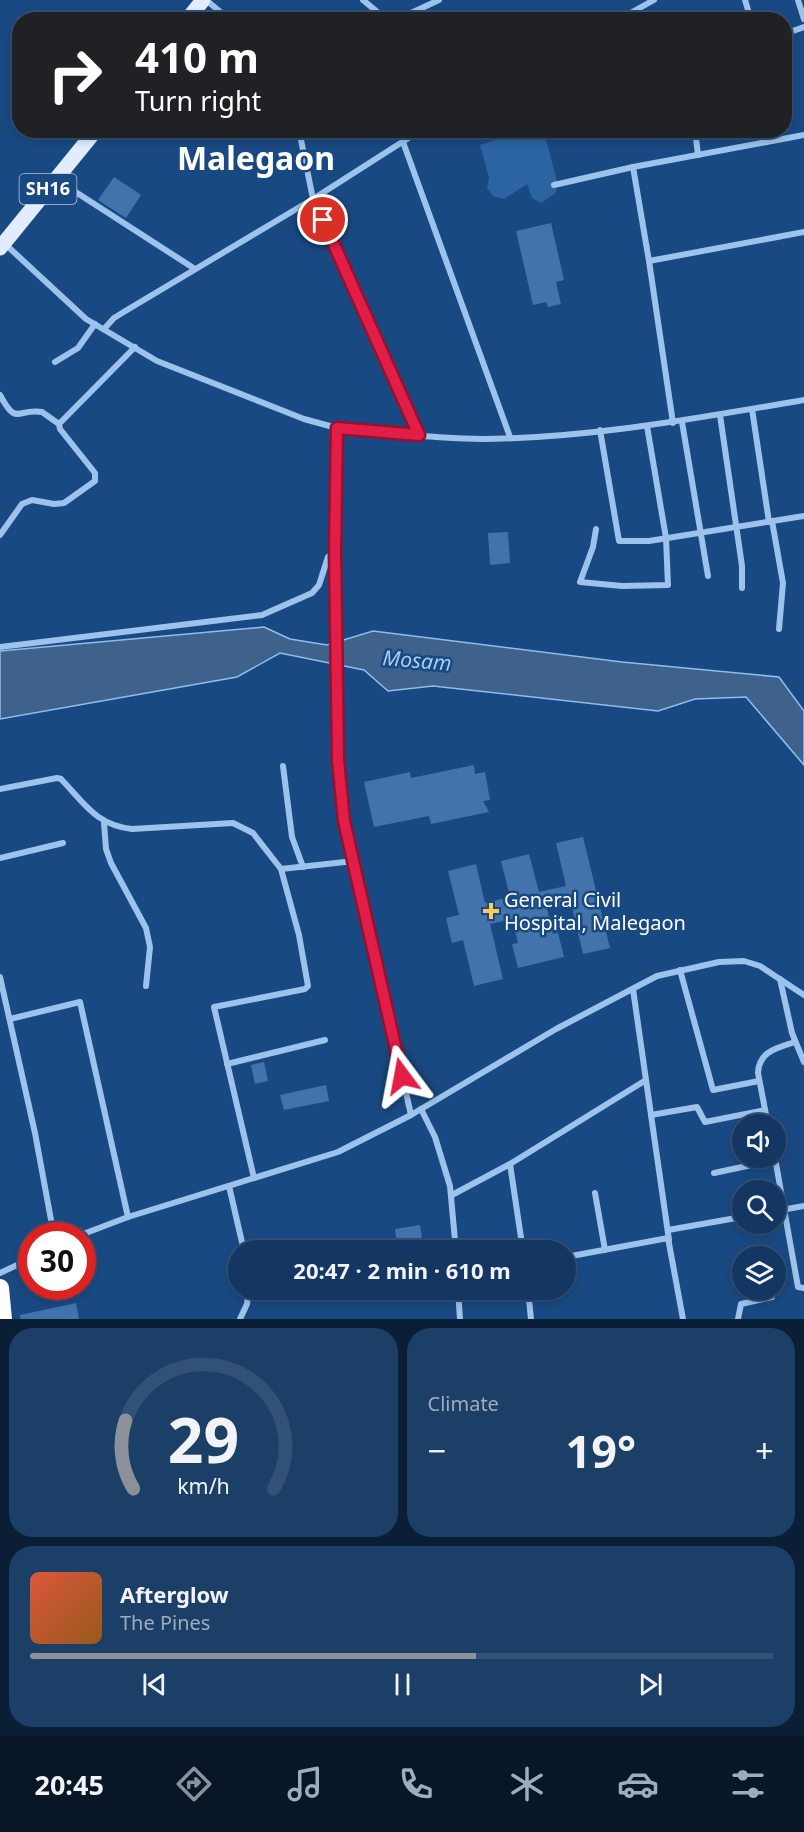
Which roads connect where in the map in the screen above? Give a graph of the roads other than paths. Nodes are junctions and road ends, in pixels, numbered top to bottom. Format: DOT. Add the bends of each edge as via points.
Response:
graph roads {
  1 [pos="204,0"];
  2 [pos="364,0"];
  3 [pos="439,0"];
  4 [pos="635,0"];
  5 [pos="654,0"];
  6 [pos="798,0"];
  7 [pos="640,7"];
  8 [pos="194,12"];
  9 [pos="220,12"];
  10 [pos="378,12"];
  11 [pos="413,12"];
  12 [pos="632,12"];
  13 [pos="804,19"];
  14 [pos="90,138"];
  15 [pos="301,138"];
  16 [pos="409,138"];
  17 [pos="696,138"];
  18 [pos="788,138"];
  19 [pos="403,142"];
  20 [pos="698,155"];
  21 [pos="633,167"];
  22 [pos="56,180"];
  23 [pos="554,185"];
  24 [pos="313,199"];
  25 [pos="804,232"];
  26 [pos="2,245"];
  27 [pos="649,261"];
  28 [pos="195,269"];
  29 [pos="95,324"];
  30 [pos="104,329"];
  31 [pos="135,347"];
  32 [pos="56,362"];
  33 [pos="0,395"];
  34 [pos="804,400"];
  35 [pos="752,409"];
  36 [pos="720,415"];
  37 [pos="682,422"];
  38 [pos="673,423"];
  39 [pos="59,424"];
  40 [pos="647,426"];
  41 [pos="337,428"];
  42 [pos="600,430"];
  43 [pos="419,435"];
  44 [pos="510,437"];
  45 [pos="804,516"];
  46 [pos="770,521"];
  47 [pos="736,527"];
  48 [pos="596,529"];
  49 [pos="702,532"];
  50 [pos="0,535"];
  51 [pos="666,538"];
  52 [pos="335,551"];
  53 [pos="708,576"];
  54 [pos="742,588"];
  55 [pos="779,629"];
  56 [pos="0,647"];
  57 [pos="283,766"];
  58 [pos="0,789"];
  59 [pos="104,823"];
  60 [pos="63,843"];
  61 [pos="0,858"];
  62 [pos="354,861"];
  63 [pos="303,867"];
  64 [pos="281,869"];
  65 [pos="680,970"];
  66 [pos="0,977"];
  67 [pos="780,980"];
  68 [pos="146,986"];
  69 [pos="633,989"];
  70 [pos="804,995"];
  71 [pos="10,1019"];
  72 [pos="325,1040"];
  73 [pos="795,1042"];
  74 [pos="804,1062"];
  75 [pos="227,1064"];
  76 [pos="646,1080"];
  77 [pos="759,1081"];
  78 [pos="421,1109"];
  79 [pos="765,1110"];
  80 [pos="766,1114"];
  81 [pos="411,1115"];
  82 [pos="651,1115"];
  83 [pos="510,1164"];
  84 [pos="736,1168"];
  85 [pos="714,1173"];
  86 [pos="254,1179"];
  87 [pos="229,1186"];
  88 [pos="595,1193"];
  89 [pos="452,1195"];
  90 [pos="804,1206"];
  91 [pos="786,1209"];
  92 [pos="786,1215"];
  93 [pos="128,1218"];
  94 [pos="732,1219"];
  95 [pos="51,1222"];
  96 [pos="96,1230"];
  97 [pos="668,1230"];
  98 [pos="241,1240"];
  99 [pos="455,1240"];
  100 [pos="521,1240"];
  101 [pos="669,1240"];
  102 [pos="605,1250"];
  103 [pos="576,1255"];
  104 [pos="18,1265"];
  105 [pos="0,1273"];
  106 [pos="0,1288"];
  107 [pos="804,1288"];
  108 [pos="248,1300"];
  109 [pos="459,1300"];
  110 [pos="529,1300"];
  111 [pos="759,1300"];
  112 [pos="3,1319"];
  113 [pos="240,1319"];
  114 [pos="460,1319"];
  115 [pos="531,1319"];
  116 [pos="683,1319"];
  117 [pos="738,1319"];
  1 -- 8 [label="main road"];
  1 -- 9 [label="street"];
  2 -- 10 [label="street"];
  3 -- 11 [label="street"];
  4 -- 7 [label="street"];
  5 -- 7 [label="street"];
  6 -- 13 [label="street"];
  7 -- 12 [label="street"];
  14 -- 22 [label="main road, SH16"];
  15 -- 24 [label="street"];
  16 -- 19 [label="street"];
  17 -- 20 [label="street"];
  18 -- 20 [label="street"];
  19 -- 24 [label="street"];
  19 -- 44 [label="street"];
  20 -- 21 [label="street"];
  21 -- 23 [label="street"];
  21 -- 27 [label="street"];
  22 -- 26 [label="main road, SH16"];
  22 -- 28 [label="street"];
  24 -- 28 [label="street"];
  24 -- 43 [label="street"];
  25 -- 27 [label="street"];
  26 -- 29 [label="street"];
  27 -- 38 [label="street"];
  28 -- 30 [label="street" via="114,318"];
  29 -- 30 [label="street"];
  29 -- 32 [label="street" via="78,348"];
  30 -- 31 [label="street"];
  31 -- 39 [label="street"];
  31 -- 41 [label="street" via="158,361 304,419"];
  33 -- 39 [label="street" via="16,415 42,412"];
  34 -- 35 [label="street"];
  35 -- 36 [label="street"];
  35 -- 46 [label="street"];
  36 -- 37 [label="street"];
  36 -- 47 [label="street"];
  37 -- 38 [label="street"];
  37 -- 49 [label="street"];
  38 -- 40 [label="street"];
  39 -- 50 [label="street" via="95,473 95,481 64,503 32,500 22,504"];
  40 -- 42 [label="street"];
  40 -- 51 [label="street"];
  41 -- 43 [label="street"];
  41 -- 52 [label="street"];
  42 -- 44 [label="street"];
  42 -- 51 [label="street" via="618,540 622,543"];
  43 -- 44 [label="street"];
  45 -- 46 [label="street"];
  46 -- 47 [label="street"];
  46 -- 55 [label="street" via="783,583"];
  47 -- 49 [label="street"];
  47 -- 54 [label="street"];
  48 -- 51 [label="street" via="582,583 667,586"];
  49 -- 51 [label="street"];
  49 -- 53 [label="street"];
  52 -- 56 [label="street" via="328,556 322,579 312,593 262,615"];
  52 -- 62 [label="street" via="338,760 344,821"];
  57 -- 63 [label="street" via="292,837"];
  58 -- 59 [label="street" via="57,778"];
  59 -- 64 [label="street" via="132,829 233,823 253,833"];
  59 -- 68 [label="street" via="111,863 147,928 150,947"];
  60 -- 61 [label="street"];
  62 -- 63 [label="street"];
  62 -- 81 [label="street"];
  63 -- 64 [label="street"];
  64 -- 75 [label="street" via="309,983 304,989 214,1007"];
  65 -- 67 [label="street" via="744,961 760,966"];
  65 -- 69 [label="street" via="657,976"];
  65 -- 77 [label="street" via="713,1090"];
  66 -- 71 [label="street"];
  67 -- 70 [label="street"];
  67 -- 73 [label="street"];
  69 -- 76 [label="street"];
  69 -- 78 [label="street" via="556,1029"];
  71 -- 93 [label="street" via="80,1002"];
  71 -- 95 [label="street"];
  72 -- 75 [label="street"];
  73 -- 74 [label="street"];
  73 -- 77 [label="street" via="764,1055 758,1064"];
  75 -- 86 [label="street"];
  76 -- 82 [label="street"];
  76 -- 83 [label="street"];
  77 -- 79 [label="street"];
  78 -- 81 [label="street"];
  78 -- 89 [label="street" via="435,1137"];
  79 -- 80 [label="street"];
  79 -- 82 [label="street" via="705,1122 697,1107"];
  81 -- 86 [label="street" via="338,1152"];
  82 -- 97 [label="street"];
  83 -- 89 [label="street"];
  83 -- 100 [label="street"];
  84 -- 85 [label="street"];
  86 -- 87 [label="street"];
  87 -- 93 [label="street"];
  87 -- 98 [label="street"];
  88 -- 102 [label="street"];
  89 -- 99 [label="street"];
  90 -- 91 [label="street"];
  92 -- 107 [label="street" via="798,1287"];
  93 -- 96 [label="street"];
  94 -- 97 [label="street"];
  97 -- 101 [label="street"];
  101 -- 102 [label="street"];
  101 -- 116 [label="street"];
  102 -- 103 [label="street"];
  104 -- 105 [label="street"];
  106 -- 112 [label="highway"];
  108 -- 113 [label="street"];
  109 -- 114 [label="street"];
  110 -- 115 [label="street"];
  111 -- 117 [label="street" via="741,1304"];
}
